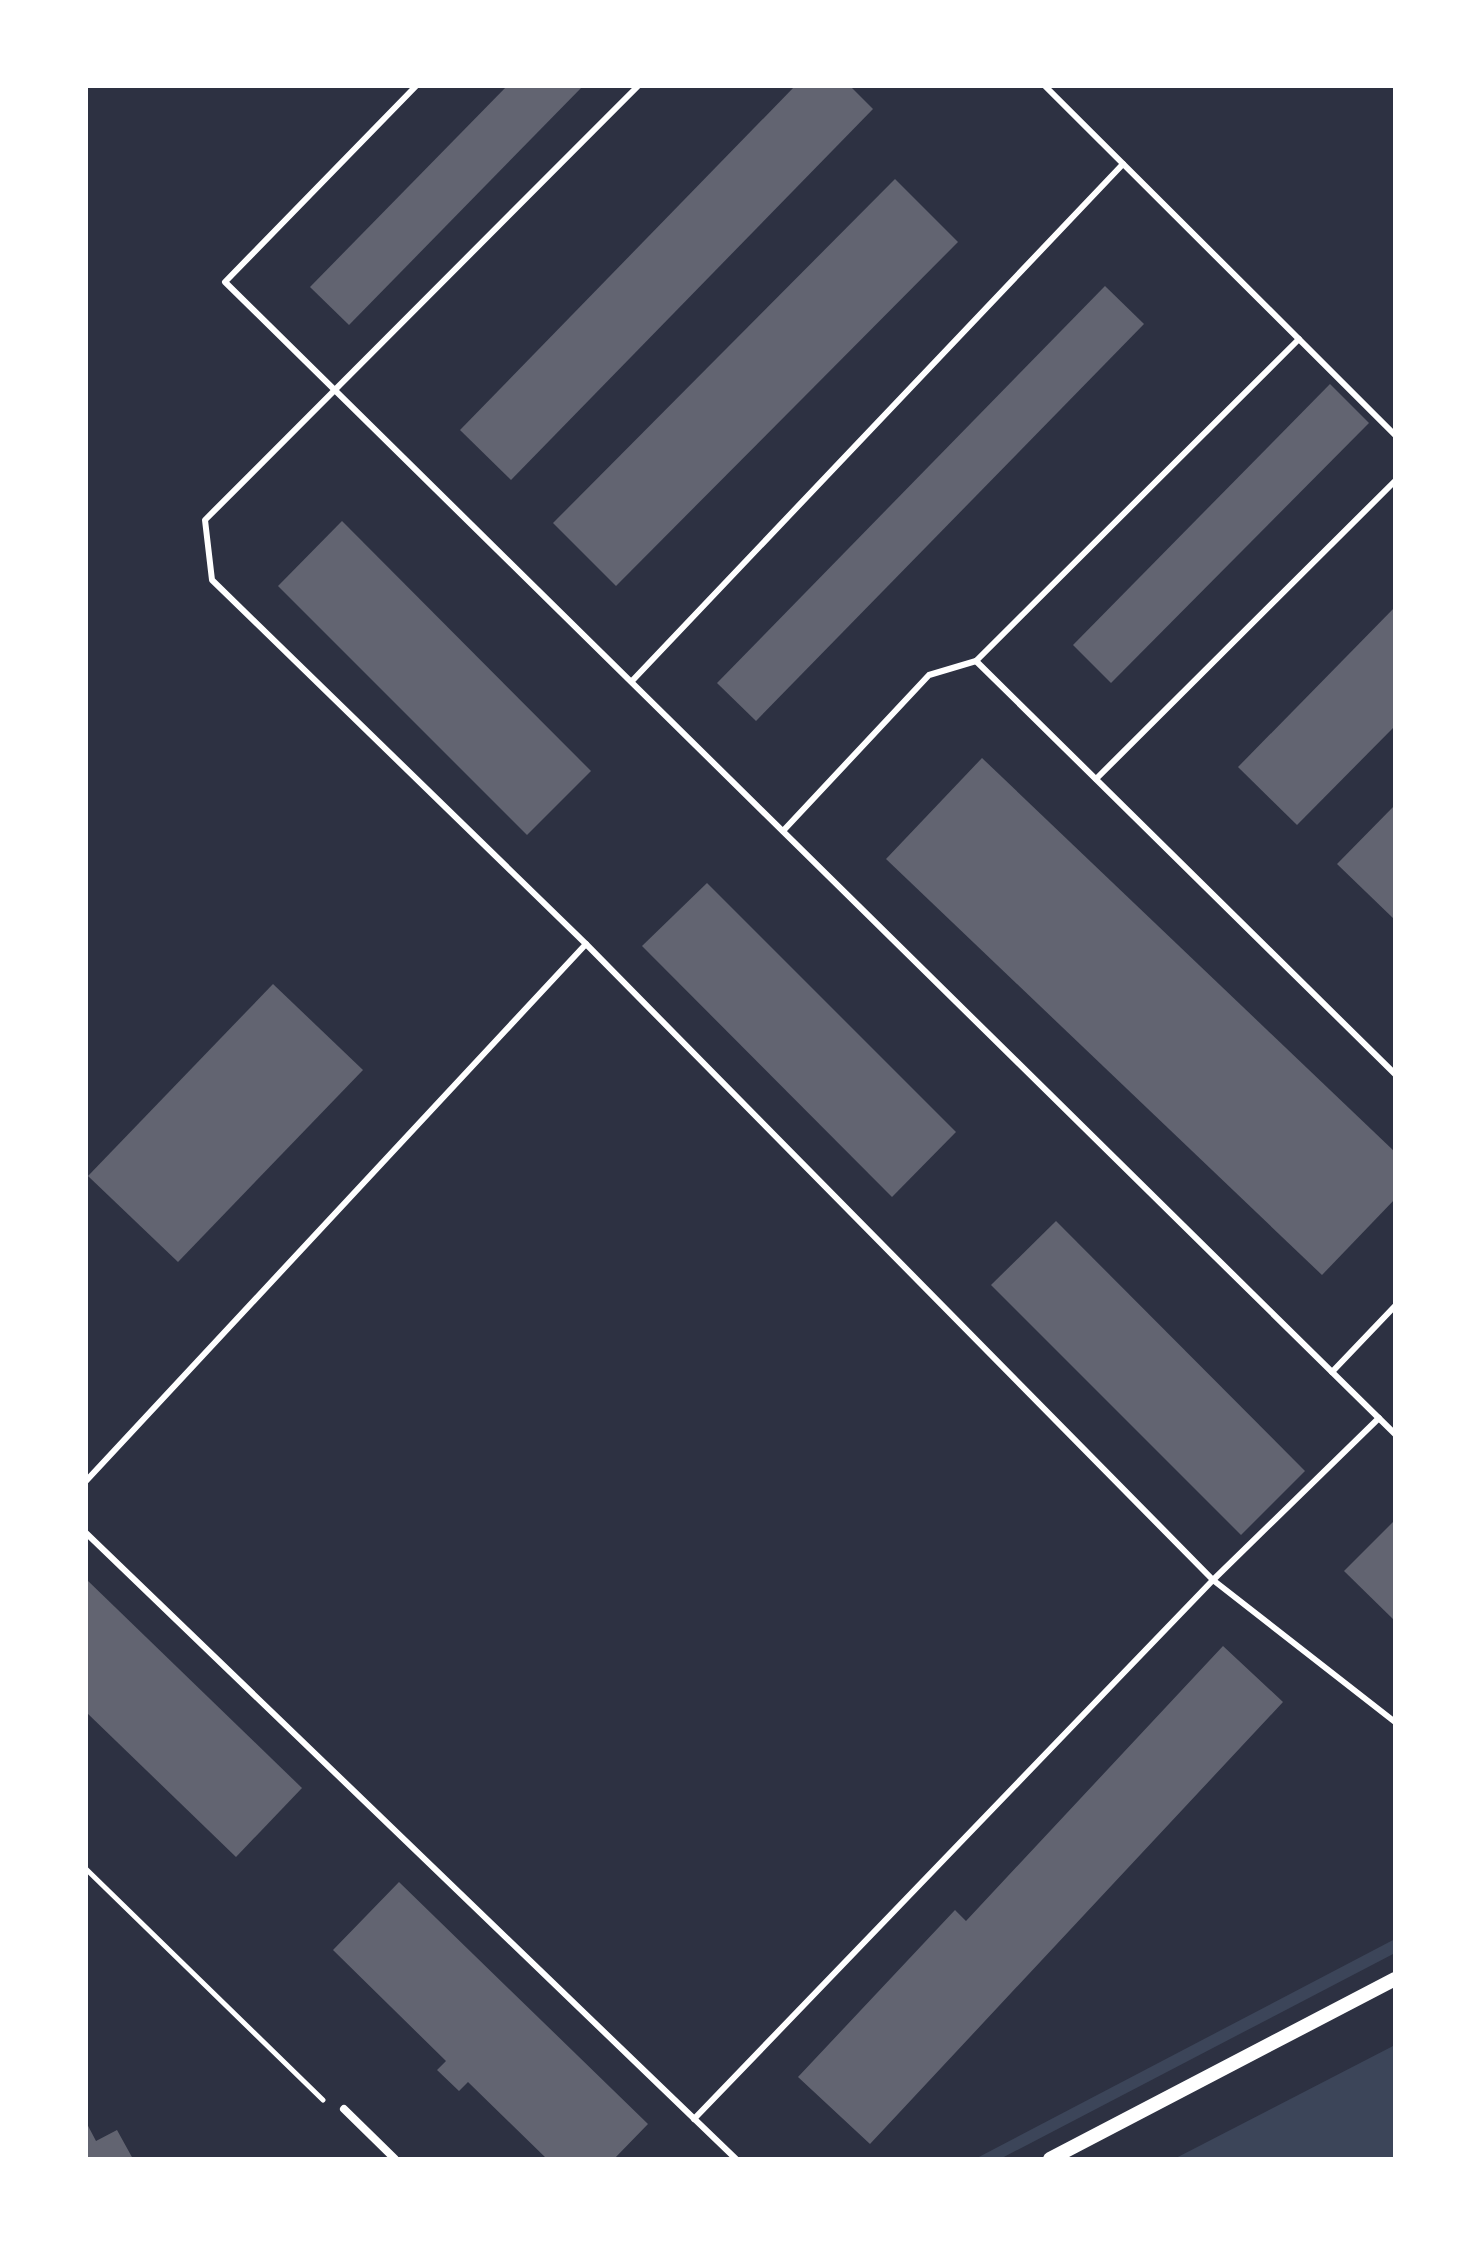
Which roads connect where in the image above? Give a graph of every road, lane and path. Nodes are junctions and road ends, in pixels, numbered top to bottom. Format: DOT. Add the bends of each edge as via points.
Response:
graph roads {
  1 [pos="416,86"];
  2 [pos="638,86"];
  3 [pos="1045,86"];
  4 [pos="1123,164"];
  5 [pos="1299,339"];
  6 [pos="336,390"];
  7 [pos="1395,435"];
  8 [pos="1395,481"];
  9 [pos="976,661"];
  10 [pos="632,681"];
  11 [pos="1096,779"];
  12 [pos="783,831"];
  13 [pos="586,944"];
  14 [pos="1395,1062"];
  15 [pos="1389,1068"];
  16 [pos="1395,1074"];
  17 [pos="1395,1306"];
  18 [pos="1332,1372"];
  19 [pos="1379,1418"];
  20 [pos="1395,1434"];
  21 [pos="86,1481"];
  22 [pos="86,1533"];
  23 [pos="1213,1580"];
  24 [pos="1395,1722"];
  25 [pos="86,1869"];
  26 [pos="1395,1979"];
  27 [pos="332,2108"];
  28 [pos="344,2109"];
  29 [pos="694,2119"];
  30 [pos="395,2159"];
  31 [pos="736,2159"];
  32 [pos="1050,2159"];
  1 -- 6 [label="lane" via="225,282"];
  2 -- 6 [label="lane"];
  3 -- 4 [label="lane"];
  4 -- 5 [label="lane"];
  4 -- 10 [label="lane"];
  5 -- 7 [label="lane"];
  5 -- 9 [label="lane"];
  6 -- 10 [label="lane"];
  6 -- 13 [label="lane" via="205,520 212,580"];
  8 -- 11 [label="lane"];
  9 -- 11 [label="lane"];
  9 -- 12 [label="lane" via="929,675"];
  10 -- 12 [label="lane"];
  11 -- 15 [label="lane"];
  12 -- 18 [label="lane"];
  13 -- 21 [label="lane"];
  13 -- 23 [label="lane"];
  14 -- 15 [label="lane"];
  15 -- 16 [label="lane"];
  17 -- 18 [label="lane"];
  18 -- 19 [label="lane"];
  19 -- 20 [label="lane"];
  19 -- 23 [label="lane"];
  22 -- 29 [label="lane"];
  23 -- 24 [label="lane"];
  23 -- 29 [label="lane"];
  25 -- 27 [label="path"];
  26 -- 32 [label="street"];
  28 -- 30 [label="street"];
  29 -- 31 [label="lane"];
}
